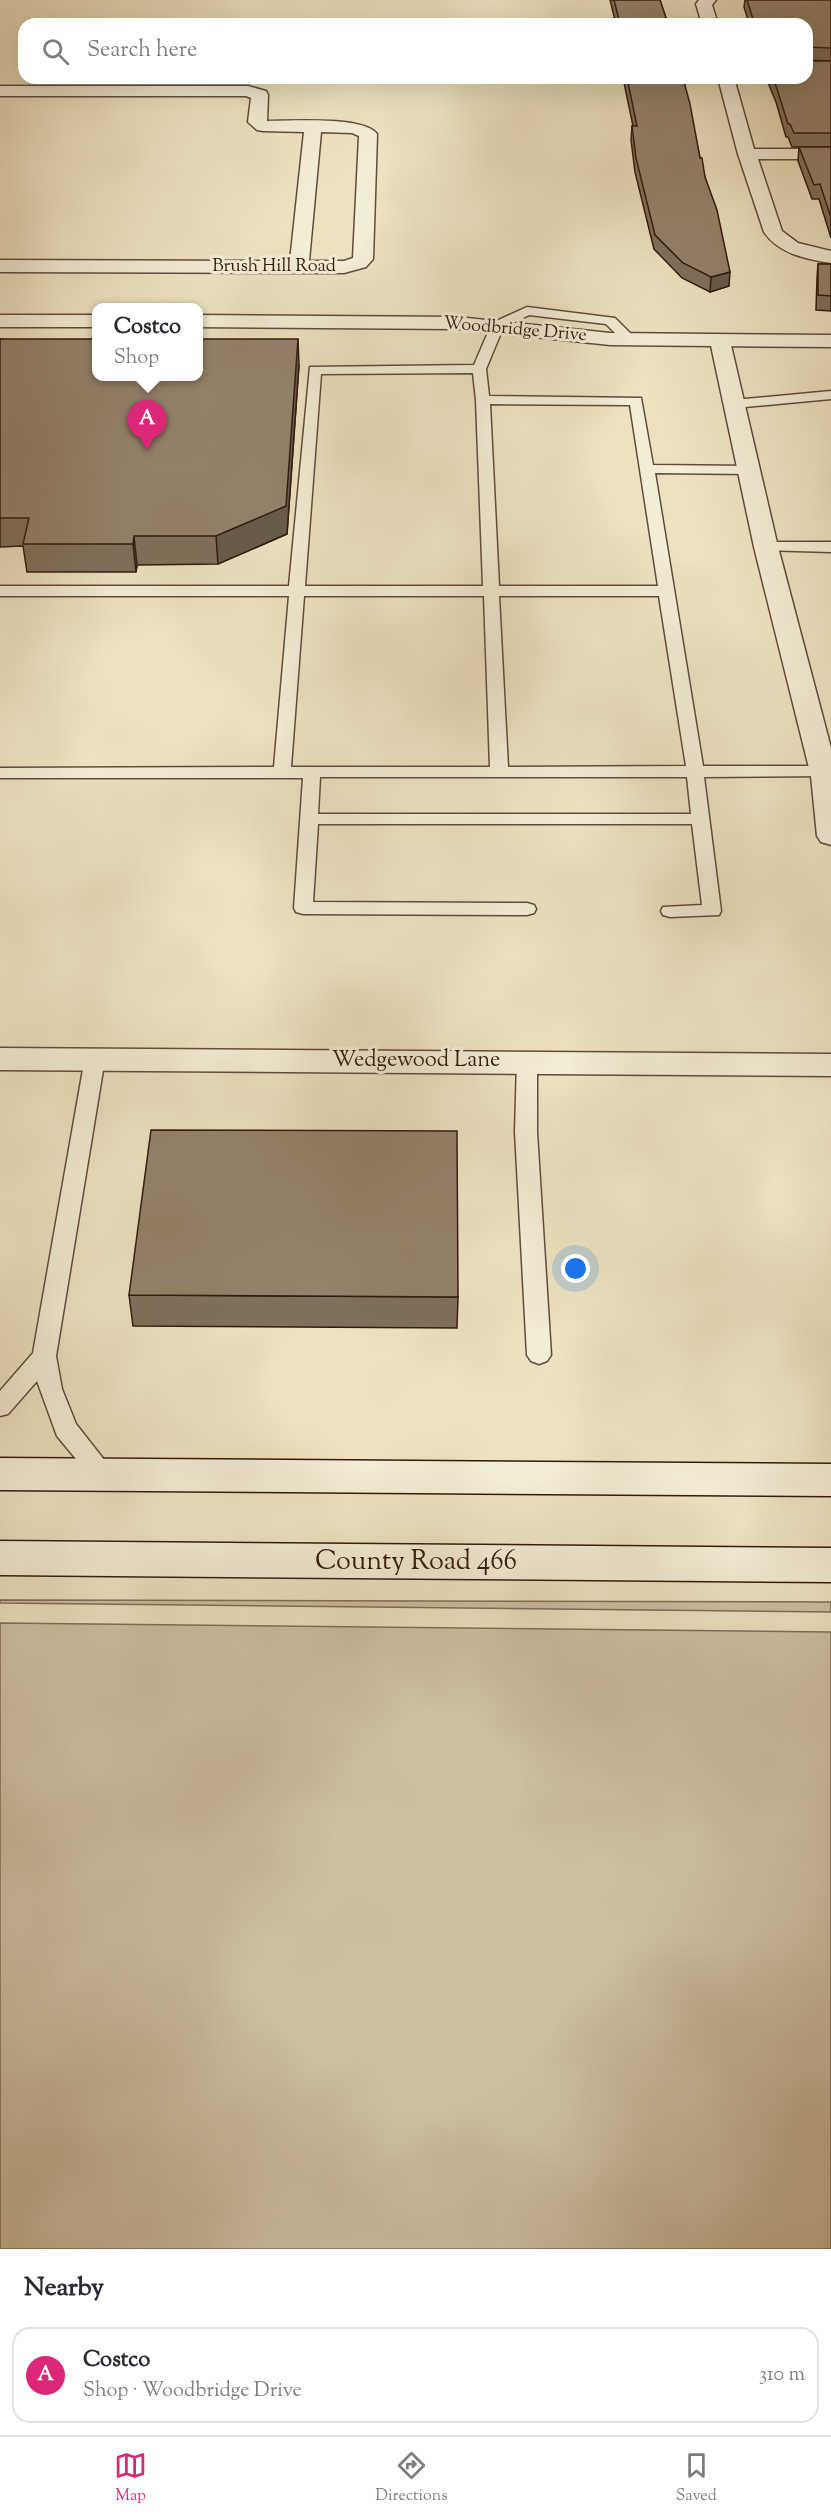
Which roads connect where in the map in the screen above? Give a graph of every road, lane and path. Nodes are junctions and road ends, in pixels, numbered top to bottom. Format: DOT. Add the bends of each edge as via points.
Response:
graph roads {
  1 [pos="708,0"];
  2 [pos="708,18"];
  3 [pos="728,84"];
  4 [pos="0,91"];
  5 [pos="313,128"];
  6 [pos="747,154"];
  7 [pos="831,154"];
  8 [pos="831,257"];
  9 [pos="0,266"];
  10 [pos="299,267"];
  11 [pos="0,321"];
  12 [pos="92,321"];
  13 [pos="203,321"];
  14 [pos="496,326"];
  15 [pos="720,341"];
  16 [pos="831,341"];
  17 [pos="479,369"];
  18 [pos="831,395"];
  19 [pos="483,400"];
  20 [pos="734,404"];
  21 [pos="647,469"];
  22 [pos="749,470"];
  23 [pos="766,547"];
  24 [pos="831,548"];
  25 [pos="491,590"];
  26 [pos="0,591"];
  27 [pos="296,591"];
  28 [pos="667,591"];
  29 [pos="499,771"];
  30 [pos="695,771"];
  31 [pos="827,771"];
  32 [pos="0,772"];
  33 [pos="282,772"];
  34 [pos="312,772"];
  35 [pos="831,801"];
  36 [pos="309,819"];
  37 [pos="701,819"];
  38 [pos="831,836"];
  39 [pos="527,909"];
  40 [pos="670,910"];
  41 [pos="95,1058"];
  42 [pos="0,1059"];
  43 [pos="527,1062"];
  44 [pos="831,1065"];
  45 [pos="538,1355"];
  46 [pos="44,1356"];
  47 [pos="0,1407"];
  48 [pos="0,1474"];
  49 [pos="104,1475"];
  50 [pos="831,1480"];
  51 [pos="0,1558"];
  52 [pos="831,1565"];
  1 -- 2 [label="street" via="704,4"];
  3 -- 6 [label="street"];
  4 -- 5 [label="street" via="248,91 260,97 258,124"];
  5 -- 10 [label="street"];
  5 -- 10 [label="street, Brush Hill Road" via="356,128 368,133 363,259 344,267"];
  6 -- 7 [label="street"];
  6 -- 8 [label="street" via="778,240 811,254"];
  9 -- 10 [label="street, Brush Hill Road"];
  11 -- 12 [label="street"];
  13 -- 14 [label="street, Woodbridge Drive" via="397,321"];
  14 -- 15 [label="street, Woodbridge Drive" via="629,339"];
  14 -- 17 [label="lane"];
  15 -- 16 [label="street, Woodbridge Drive"];
  15 -- 20 [label="street"];
  17 -- 19 [label="lane"];
  17 -- 27 [label="lane" via="315,370"];
  18 -- 20 [label="lane"];
  19 -- 21 [label="lane" via="636,401"];
  19 -- 25 [label="lane"];
  20 -- 22 [label="street"];
  21 -- 22 [label="lane"];
  21 -- 28 [label="lane"];
  22 -- 23 [label="street"];
  23 -- 24 [label="lane"];
  23 -- 31 [label="street"];
  25 -- 27 [label="lane"];
  25 -- 28 [label="lane"];
  25 -- 29 [label="lane"];
  26 -- 27 [label="lane"];
  27 -- 33 [label="lane"];
  28 -- 30 [label="lane"];
  29 -- 30 [label="lane"];
  29 -- 34 [label="lane"];
  30 -- 31 [label="lane"];
  30 -- 37 [label="lane"];
  31 -- 35 [label="street"];
  31 -- 38 [label="street"];
  32 -- 33 [label="lane"];
  33 -- 34 [label="lane"];
  34 -- 36 [label="lane"];
  36 -- 37 [label="lane"];
  36 -- 39 [label="lane" via="303,908"];
  37 -- 40 [label="lane" via="712,910"];
  41 -- 42 [label="street, Wedgewood Lane"];
  41 -- 43 [label="street, Wedgewood Lane"];
  41 -- 46 [label="lane"];
  43 -- 44 [label="street, Wedgewood Lane"];
  43 -- 45 [label="lane" via="526,1132"];
  46 -- 47 [label="lane"];
  46 -- 49 [label="lane" via="50,1389 66,1429"];
  48 -- 49 [label="street"];
  49 -- 50 [label="street"];
  51 -- 52 [label="street, County Road 466"];
}
